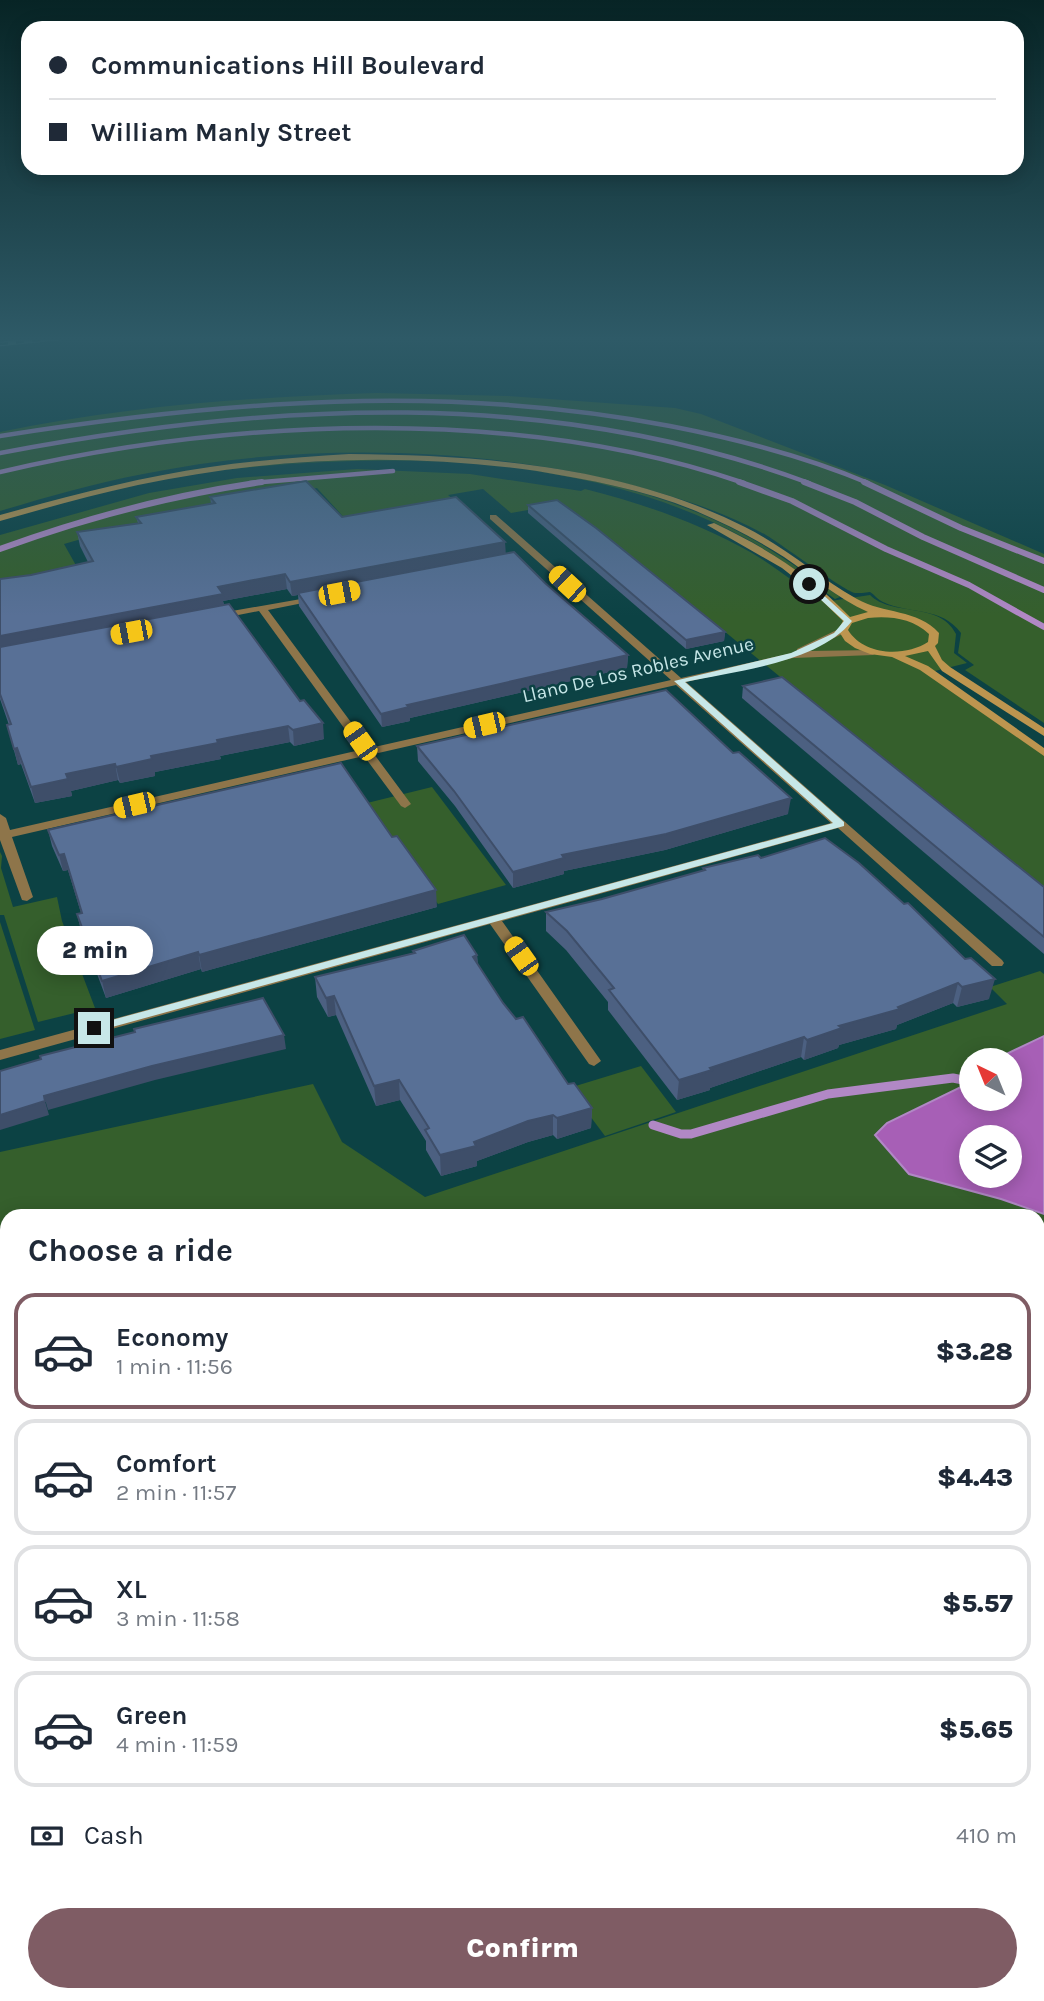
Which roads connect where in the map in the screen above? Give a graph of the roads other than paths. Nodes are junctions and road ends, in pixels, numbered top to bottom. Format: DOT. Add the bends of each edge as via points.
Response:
graph roads {
  1 [pos="493,517"];
  2 [pos="0,519"];
  3 [pos="0,525"];
  4 [pos="536,555"];
  5 [pos="523,558"];
  6 [pos="330,595"];
  7 [pos="262,608"];
  8 [pos="888,615"];
  9 [pos="210,618"];
  10 [pos="845,626"];
  11 [pos="930,646"];
  12 [pos="873,652"];
  13 [pos="892,654"];
  14 [pos="793,655"];
  15 [pos="678,681"];
  16 [pos="1044,733"];
  17 [pos="367,752"];
  18 [pos="1044,753"];
  19 [pos="405,804"];
  20 [pos="0,818"];
  21 [pos="840,824"];
  22 [pos="4,835"];
  23 [pos="27,897"];
  24 [pos="494,920"];
  25 [pos="997,963"];
  26 [pos="0,1055"];
  27 [pos="594,1061"];
  1 -- 4 [label="street"];
  2 -- 8 [label="street" via="136,481 238,464 361,456 470,460 597,480 682,503 736,525 848,598"];
  3 -- 10 [label="street" via="129,488 262,467 365,462 498,469 594,486 693,517 765,553 809,584"];
  4 -- 5 [label="street"];
  4 -- 15 [label="street"];
  6 -- 7 [label="street"];
  7 -- 9 [label="street"];
  7 -- 17 [label="street"];
  8 -- 10 [label="street" via="867,615"];
  8 -- 11 [label="street" via="928,627 935,638"];
  10 -- 12 [label="street" via="852,643"];
  10 -- 14 [label="street, Llano De Los Robles Avenue"];
  11 -- 13 [label="street" via="914,653"];
  11 -- 16 [label="street" via="947,669"];
  12 -- 13 [label="street"];
  12 -- 14 [label="street, Llano De Los Robles Avenue"];
  13 -- 18 [label="street" via="924,668"];
  14 -- 15 [label="street, Llano De Los Robles Avenue"];
  15 -- 17 [label="street, Llano De Los Robles Avenue"];
  15 -- 21 [label="street"];
  17 -- 19 [label="street"];
  17 -- 22 [label="street, Llano De Los Robles Avenue"];
  20 -- 22 [label="street"];
  21 -- 24 [label="street"];
  21 -- 25 [label="street"];
  22 -- 23 [label="street"];
  24 -- 26 [label="street"];
  24 -- 27 [label="street"];
}
